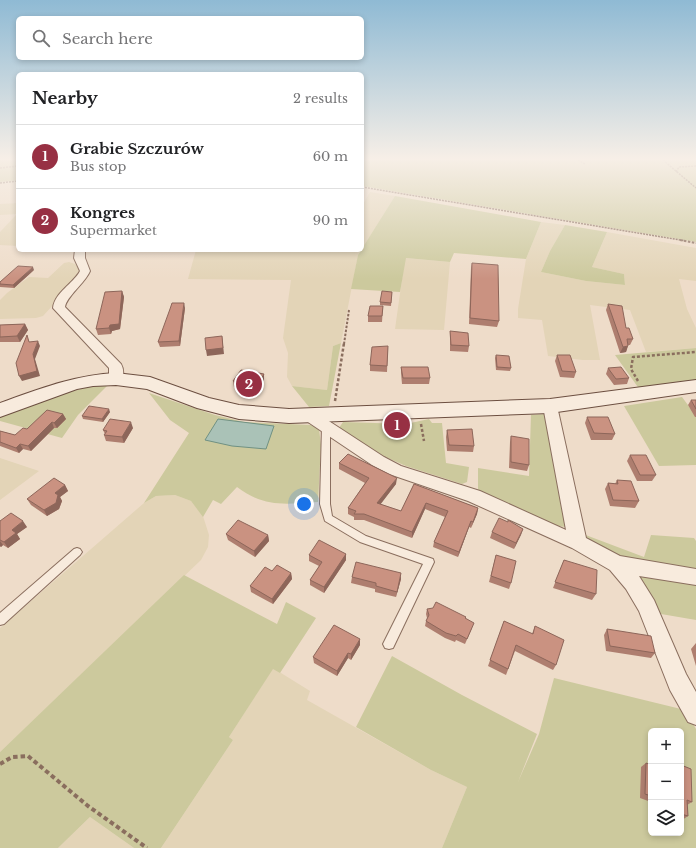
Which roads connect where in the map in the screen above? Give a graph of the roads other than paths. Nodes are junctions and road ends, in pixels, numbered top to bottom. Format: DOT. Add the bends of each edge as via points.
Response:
graph roads {
  1 [pos="79,252"];
  2 [pos="116,378"];
  3 [pos="696,386"];
  4 [pos="550,406"];
  5 [pos="0,410"];
  6 [pos="323,419"];
  7 [pos="578,544"];
  8 [pos="77,552"];
  9 [pos="617,564"];
  10 [pos="696,577"];
  11 [pos="0,620"];
  12 [pos="388,644"];
  13 [pos="696,714"];
  1 -- 2 [label="street" via="78,255 86,271 79,282 61,299 59,308 116,367"];
  2 -- 5 [label="street" via="73,384"];
  2 -- 6 [label="street" via="150,383 204,403 239,412"];
  3 -- 4 [label="street"];
  4 -- 6 [label="street"];
  4 -- 7 [label="street"];
  6 -- 7 [label="street" via="378,461 395,470 474,496"];
  6 -- 12 [label="lane" via="325,504 328,518 363,539 429,562"];
  7 -- 9 [label="street"];
  8 -- 11 [label="lane"];
  9 -- 10 [label="street"];
  9 -- 13 [label="street" via="633,583 646,606 678,682"];
}
